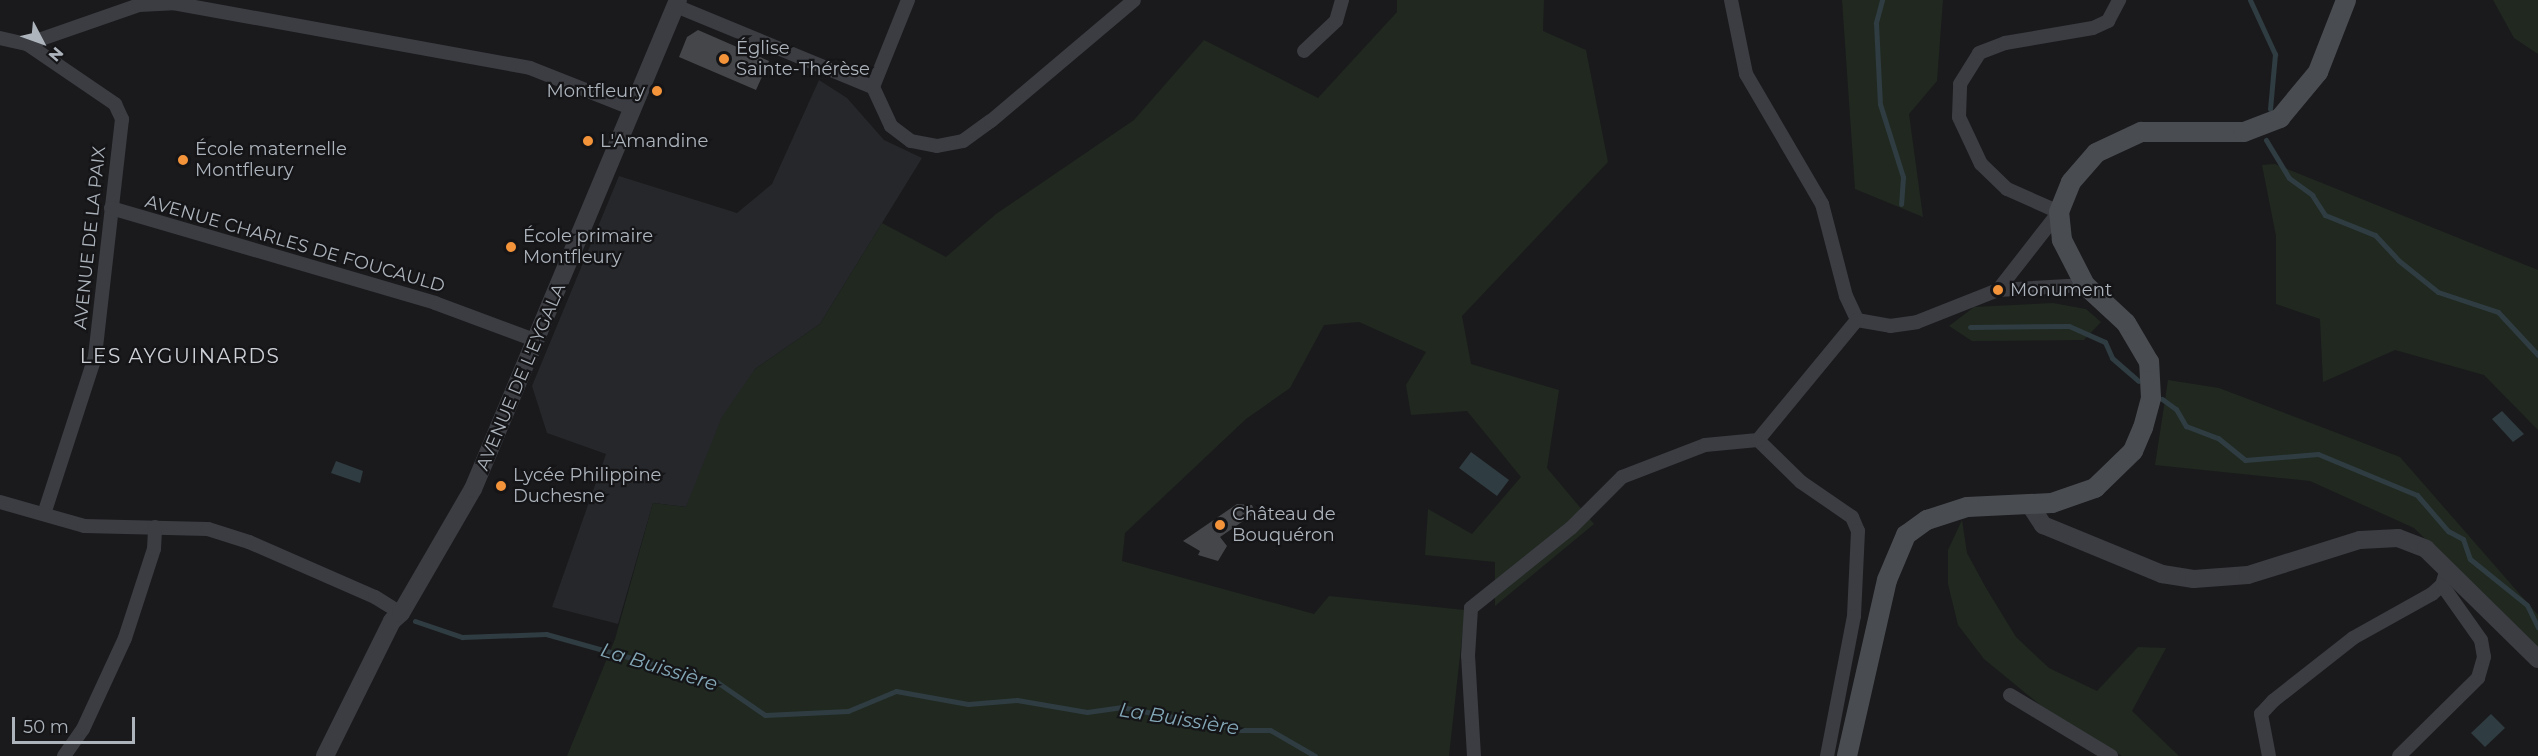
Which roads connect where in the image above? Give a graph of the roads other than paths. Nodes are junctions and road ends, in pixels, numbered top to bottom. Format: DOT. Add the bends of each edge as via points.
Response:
graph roads {
  1 [pos="908,0"];
  2 [pos="1134,0"];
  3 [pos="1342,0"];
  4 [pos="1731,0"];
  5 [pos="2119,0"];
  6 [pos="2346,0"];
  7 [pos="139,2"];
  8 [pos="677,3"];
  9 [pos="53,32"];
  10 [pos="0,38"];
  11 [pos="27,44"];
  12 [pos="1304,51"];
  13 [pos="48,60"];
  14 [pos="873,87"];
  15 [pos="631,108"];
  16 [pos="111,208"];
  17 [pos="2058,212"];
  18 [pos="2085,285"];
  19 [pos="1998,290"];
  20 [pos="1857,320"];
  21 [pos="537,341"];
  22 [pos="1758,440"];
  23 [pos="0,502"];
  24 [pos="2030,506"];
  25 [pos="44,514"];
  26 [pos="155,527"];
  27 [pos="2445,577"];
  28 [pos="401,613"];
  29 [pos="2538,659"];
  30 [pos="2010,695"];
  31 [pos="64,756"];
  32 [pos="325,756"];
  33 [pos="334,756"];
  34 [pos="1474,756"];
  35 [pos="1827,756"];
  36 [pos="1847,756"];
  37 [pos="2111,756"];
  38 [pos="2269,756"];
  39 [pos="2399,756"];
  1 -- 14 [label="street"];
  2 -- 14 [label="street" via="1036,87 963,141 937,146 911,141 891,126"];
  3 -- 12 [label="street" via="1336,21"];
  4 -- 20 [label="street" via="1746,74 1822,204 1846,296"];
  5 -- 17 [label="street" via="2108,21 2093,28 2005,43 1979,53 1960,84 1959,117 1981,164 2007,189"];
  6 -- 17 [label="main road" via="2318,72 2288,113 2244,132 2166,130 2114,141 2085,164"];
  7 -- 9 [label="street"];
  7 -- 15 [label="street" via="173,3 530,68"];
  8 -- 14 [label="street"];
  8 -- 15 [label="street, AVENUE DE L'EYGALA"];
  9 -- 11 [label="street"];
  9 -- 13 [label="street"];
  10 -- 11 [label="street"];
  11 -- 13 [label="street"];
  13 -- 16 [label="street, AVENUE DE LA PAIX" via="115,104 122,119"];
  15 -- 21 [label="street, AVENUE DE L'EYGALA"];
  16 -- 21 [label="street, AVENUE CHARLES DE FOUCAULD" via="435,303"];
  16 -- 25 [label="street, AVENUE DE LA PAIX" via="95,357"];
  17 -- 18 [label="main road" via="2069,258"];
  17 -- 19 [label="street"];
  18 -- 19 [label="street"];
  18 -- 24 [label="main road" via="2136,335 2149,362 2151,398 2133,451 2113,474 2095,488"];
  19 -- 20 [label="street" via="1917,322 1890,326"];
  20 -- 22 [label="street"];
  21 -- 28 [label="street, AVENUE DE L'EYGALA" via="473,489"];
  22 -- 34 [label="street" via="1705,445 1622,477 1571,528 1471,608 1468,656"];
  22 -- 35 [label="street" via="1801,482 1852,517 1858,531 1854,616"];
  23 -- 25 [label="street"];
  24 -- 27 [label="street" via="2043,525 2172,576 2248,575 2360,540 2398,538 2426,549"];
  24 -- 36 [label="main road" via="1967,507 1927,520 1906,535 1887,580"];
  25 -- 26 [label="street" via="84,526"];
  26 -- 28 [label="street" via="208,529 249,542 375,597"];
  26 -- 31 [label="street" via="154,549 125,638 83,729"];
  27 -- 29 [label="street"];
  27 -- 38 [label="street" via="2416,606 2353,638 2273,700 2261,714"];
  27 -- 39 [label="street" via="2481,640 2484,657 2478,678"];
  28 -- 32 [label="street, AVENUE DE L'EYGALA" via="392,621"];
  28 -- 33 [label="street, AVENUE DE L'EYGALA" via="398,631"];
  30 -- 37 [label="street"];
}
